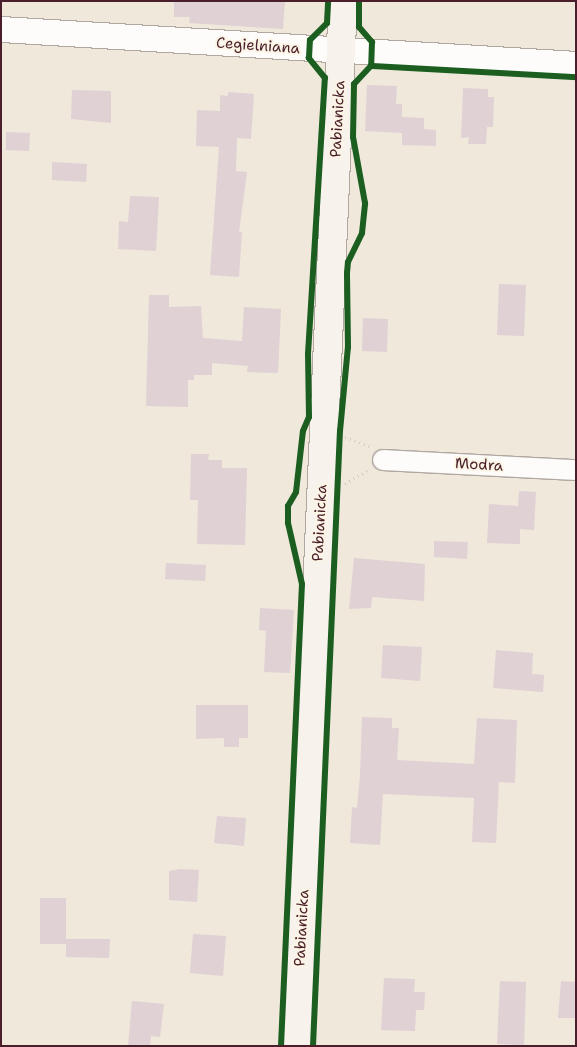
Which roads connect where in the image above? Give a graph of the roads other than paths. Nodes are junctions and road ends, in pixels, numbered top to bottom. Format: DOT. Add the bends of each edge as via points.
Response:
graph roads {
  1 [pos="343,1"];
  2 [pos="1,29"];
  3 [pos="341,52"];
  4 [pos="576,64"];
  5 [pos="383,460"];
  6 [pos="576,470"];
  7 [pos="297,1046"];
  1 -- 3 [label="main road, Pabianicka"];
  2 -- 3 [label="street, Cegielniana"];
  3 -- 4 [label="street, Cegielniana"];
  3 -- 7 [label="main road, Pabianicka"];
  5 -- 6 [label="street, Modra"];
}
